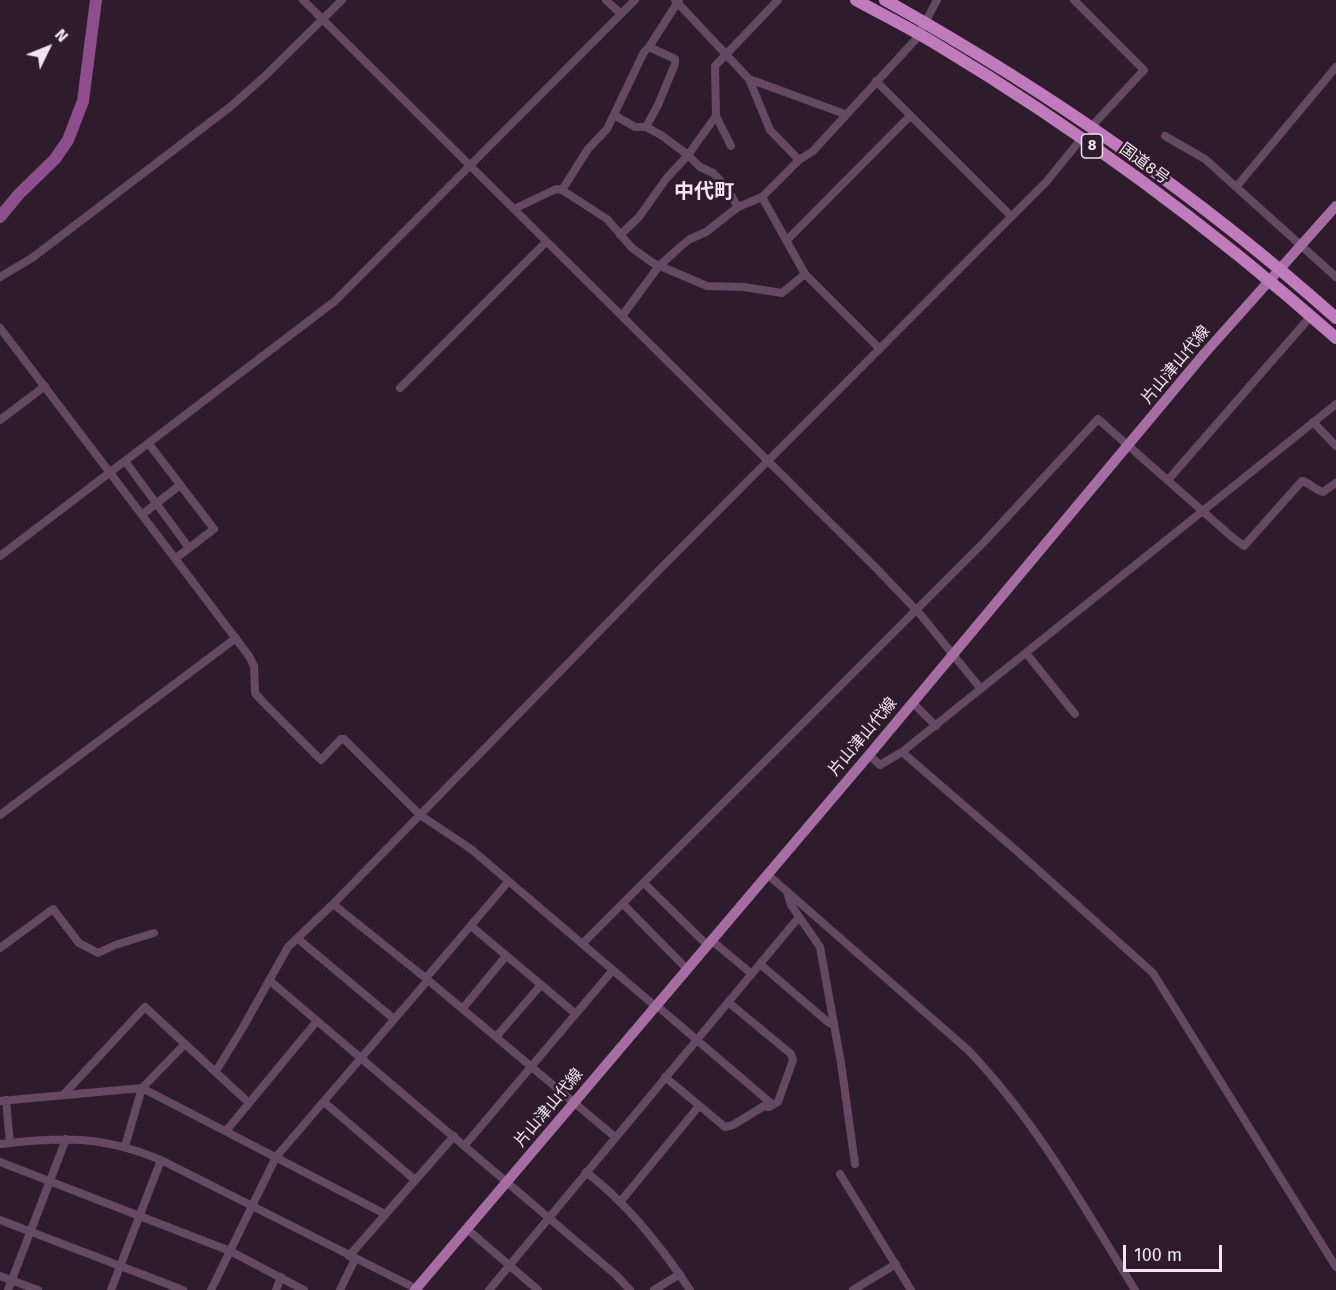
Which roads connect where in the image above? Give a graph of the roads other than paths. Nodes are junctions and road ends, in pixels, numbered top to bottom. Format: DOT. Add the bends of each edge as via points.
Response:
graph roads {
  1 [pos="303,0"];
  2 [pos="342,0"];
  3 [pos="606,0"];
  4 [pos="635,0"];
  5 [pos="778,0"];
  6 [pos="856,0"];
  7 [pos="885,0"];
  8 [pos="937,0"];
  9 [pos="1074,0"];
  10 [pos="677,1"];
  11 [pos="621,14"];
  12 [pos="323,19"];
  13 [pos="926,23"];
  14 [pos="919,35"];
  15 [pos="650,47"];
  16 [pos="727,54"];
  17 [pos="1336,68"];
  18 [pos="749,79"];
  19 [pos="876,81"];
  20 [pos="845,114"];
  21 [pos="614,115"];
  22 [pos="716,116"];
  23 [pos="910,116"];
  24 [pos="646,127"];
  25 [pos="1091,127"];
  26 [pos="1165,136"];
  27 [pos="1081,139"];
  28 [pos="731,146"];
  29 [pos="688,155"];
  30 [pos="799,160"];
  31 [pos="471,166"];
  32 [pos="1237,186"];
  33 [pos="562,190"];
  34 [pos="762,197"];
  35 [pos="1336,206"];
  36 [pos="738,207"];
  37 [pos="514,209"];
  38 [pos="1011,216"];
  39 [pos="620,235"];
  40 [pos="787,240"];
  41 [pos="546,242"];
  42 [pos="1300,245"];
  43 [pos="659,266"];
  44 [pos="1280,269"];
  45 [pos="804,274"];
  46 [pos="0,277"];
  47 [pos="1336,277"];
  48 [pos="1270,281"];
  49 [pos="622,316"];
  50 [pos="1311,316"];
  51 [pos="1336,318"];
  52 [pos="0,328"];
  53 [pos="1336,338"];
  54 [pos="880,350"];
  55 [pos="45,386"];
  56 [pos="400,388"];
  57 [pos="1336,404"];
  58 [pos="0,420"];
  59 [pos="1313,422"];
  60 [pos="149,444"];
  61 [pos="1128,446"];
  62 [pos="1336,446"];
  63 [pos="125,461"];
  64 [pos="768,462"];
  65 [pos="110,473"];
  66 [pos="1168,480"];
  67 [pos="1336,483"];
  68 [pos="180,485"];
  69 [pos="156,503"];
  70 [pos="1203,511"];
  71 [pos="143,514"];
  72 [pos="189,548"];
  73 [pos="0,556"];
  74 [pos="176,558"];
  75 [pos="916,609"];
  76 [pos="236,638"];
  77 [pos="953,652"];
  78 [pos="1026,653"];
  79 [pos="981,689"];
  80 [pos="912,702"];
  81 [pos="1075,714"];
  82 [pos="936,726"];
  83 [pos="902,752"];
  84 [pos="869,755"];
  85 [pos="0,815"];
  86 [pos="420,815"];
  87 [pos="767,874"];
  88 [pos="508,882"];
  89 [pos="644,883"];
  90 [pos="787,891"];
  91 [pos="333,904"];
  92 [pos="623,904"];
  93 [pos="799,917"];
  94 [pos="823,922"];
  95 [pos="471,926"];
  96 [pos="811,932"];
  97 [pos="154,933"];
  98 [pos="297,938"];
  99 [pos="709,942"];
  100 [pos="582,944"];
  101 [pos="0,948"];
  102 [pos="506,956"];
  103 [pos="760,964"];
  104 [pos="687,969"];
  105 [pos="612,971"];
  106 [pos="752,974"];
  107 [pos="427,979"];
  108 [pos="269,980"];
  109 [pos="540,986"];
  110 [pos="728,1002"];
  111 [pos="655,1006"];
  112 [pos="463,1008"];
  113 [pos="576,1014"];
  114 [pos="394,1019"];
  115 [pos="317,1021"];
  116 [pos="834,1024"];
  117 [pos="496,1037"];
  118 [pos="696,1039"];
  119 [pos="185,1044"];
  120 [pos="360,1058"];
  121 [pos="532,1067"];
  122 [pos="216,1071"];
  123 [pos="665,1077"];
  124 [pos="142,1088"];
  125 [pos="64,1095"];
  126 [pos="3,1101"];
  127 [pos="249,1102"];
  128 [pos="324,1102"];
  129 [pos="573,1102"];
  130 [pos="773,1105"];
  131 [pos="699,1106"];
  132 [pos="226,1131"];
  133 [pos="454,1136"];
  134 [pos="615,1137"];
  135 [pos="66,1139"];
  136 [pos="10,1143"];
  137 [pos="0,1144"];
  138 [pos="465,1145"];
  139 [pos="125,1146"];
  140 [pos="276,1157"];
  141 [pos="161,1160"];
  142 [pos="0,1162"];
  143 [pos="855,1164"];
  144 [pos="586,1172"];
  145 [pos="840,1174"];
  146 [pos="415,1180"];
  147 [pos="50,1181"];
  148 [pos="507,1182"];
  149 [pos="621,1201"];
  150 [pos="252,1207"];
  151 [pos="385,1214"];
  152 [pos="140,1217"];
  153 [pos="549,1218"];
  154 [pos="0,1220"];
  155 [pos="467,1230"];
  156 [pos="30,1231"];
  157 [pos="230,1251"];
  158 [pos="352,1258"];
  159 [pos="896,1264"];
  160 [pos="122,1265"];
  161 [pos="509,1266"];
  162 [pos="1336,1267"];
  163 [pos="680,1274"];
  164 [pos="0,1276"];
  165 [pos="281,1277"];
  166 [pos="12,1280"];
  167 [pos="8,1290"];
  168 [pos="38,1290"];
  169 [pos="111,1290"];
  170 [pos="183,1290"];
  171 [pos="211,1290"];
  172 [pos="276,1290"];
  173 [pos="304,1290"];
  174 [pos="340,1290"];
  175 [pos="417,1290"];
  176 [pos="489,1290"];
  177 [pos="538,1290"];
  178 [pos="630,1290"];
  179 [pos="654,1290"];
  180 [pos="690,1290"];
  181 [pos="853,1290"];
  182 [pos="911,1290"];
  183 [pos="1135,1290"];
  1 -- 12 [label="street"];
  2 -- 12 [label="street"];
  3 -- 11 [label="street"];
  4 -- 11 [label="street"];
  5 -- 16 [label="street"];
  6 -- 14 [label="highway, 国道8号 / 8"];
  7 -- 13 [label="highway, 国道8号 / 8"];
  8 -- 13 [label="street"];
  9 -- 25 [label="street" via="1143,70"];
  10 -- 15 [label="street"];
  10 -- 16 [label="street"];
  11 -- 31 [label="street"];
  12 -- 31 [label="street"];
  12 -- 46 [label="street" via="204,128 32,258"];
  13 -- 14 [label="street"];
  13 -- 25 [label="highway, 国道8号 / 8"];
  14 -- 19 [label="street"];
  14 -- 27 [label="highway, 国道8号 / 8"];
  15 -- 21 [label="street"];
  15 -- 24 [label="street" via="671,56 675,64"];
  16 -- 18 [label="street"];
  16 -- 22 [label="street" via="715,66"];
  17 -- 32 [label="street"];
  18 -- 20 [label="street"];
  18 -- 30 [label="street" via="770,130"];
  19 -- 20 [label="street"];
  19 -- 23 [label="street"];
  20 -- 30 [label="street" via="813,151"];
  21 -- 24 [label="street" via="635,127"];
  21 -- 33 [label="street"];
  22 -- 28 [label="street"];
  22 -- 29 [label="street"];
  23 -- 38 [label="street"];
  23 -- 40 [label="street"];
  24 -- 29 [label="street"];
  25 -- 44 [label="highway, 国道8号 / 8" via="1184,193"];
  26 -- 32 [label="street" via="1205,159"];
  27 -- 38 [label="street" via="1058,169"];
  27 -- 48 [label="highway, 国道8号 / 8"];
  29 -- 36 [label="street" via="725,185"];
  29 -- 39 [label="street"];
  30 -- 34 [label="street"];
  31 -- 37 [label="street"];
  31 -- 60 [label="street" via="335,302"];
  32 -- 42 [label="street"];
  33 -- 37 [label="street" via="556,189"];
  33 -- 39 [label="street" via="607,219"];
  34 -- 36 [label="street"];
  34 -- 40 [label="street"];
  35 -- 42 [label="main road, 片山津山代線"];
  36 -- 43 [label="street" via="706,232 690,238"];
  37 -- 41 [label="street"];
  38 -- 54 [label="street"];
  39 -- 43 [label="street" via="639,254"];
  40 -- 45 [label="street"];
  41 -- 49 [label="street"];
  41 -- 56 [label="street"];
  42 -- 44 [label="main road, 片山津山代線"];
  42 -- 47 [label="street"];
  43 -- 45 [label="street" via="707,286 782,293"];
  43 -- 49 [label="street"];
  44 -- 48 [label="main road, 片山津山代線"];
  44 -- 51 [label="highway, 国道8号 / 8"];
  45 -- 54 [label="street"];
  48 -- 50 [label="highway, 国道8号 / 8"];
  48 -- 61 [label="main road, 片山津山代線"];
  49 -- 64 [label="street"];
  50 -- 53 [label="highway, 国道8号 / 8"];
  50 -- 66 [label="street"];
  52 -- 55 [label="street"];
  54 -- 64 [label="street"];
  55 -- 58 [label="street"];
  55 -- 65 [label="street"];
  57 -- 59 [label="street"];
  59 -- 62 [label="street"];
  59 -- 70 [label="street"];
  60 -- 63 [label="street"];
  60 -- 68 [label="street"];
  61 -- 66 [label="street"];
  61 -- 75 [label="street" via="1098,419"];
  61 -- 77 [label="main road, 片山津山代線"];
  63 -- 65 [label="street"];
  63 -- 69 [label="street"];
  64 -- 75 [label="street"];
  64 -- 86 [label="street"];
  65 -- 71 [label="street"];
  65 -- 73 [label="street"];
  66 -- 70 [label="street"];
  67 -- 70 [label="street" via="1323,492 1302,482 1244,546"];
  68 -- 69 [label="street"];
  68 -- 72 [label="street" via="214,529"];
  69 -- 71 [label="street"];
  69 -- 72 [label="street"];
  70 -- 78 [label="street"];
  71 -- 74 [label="street"];
  72 -- 74 [label="street"];
  74 -- 76 [label="street"];
  75 -- 77 [label="street"];
  75 -- 89 [label="street"];
  76 -- 85 [label="street"];
  76 -- 86 [label="street" via="254,666 255,693 321,760 344,739"];
  77 -- 79 [label="street"];
  77 -- 80 [label="main road, 片山津山代線"];
  78 -- 79 [label="street"];
  78 -- 81 [label="street"];
  79 -- 82 [label="street"];
  80 -- 82 [label="street"];
  80 -- 84 [label="main road, 片山津山代線"];
  82 -- 83 [label="street"];
  83 -- 84 [label="street" via="880,765"];
  83 -- 162 [label="street" via="1153,973"];
  84 -- 87 [label="main road, 片山津山代線"];
  86 -- 88 [label="street" via="471,849"];
  86 -- 91 [label="street"];
  87 -- 90 [label="street"];
  87 -- 99 [label="main road, 片山津山代線"];
  88 -- 95 [label="street"];
  88 -- 100 [label="street"];
  89 -- 92 [label="street"];
  89 -- 99 [label="street"];
  90 -- 93 [label="street" via="790,905"];
  90 -- 94 [label="street"];
  91 -- 98 [label="street"];
  91 -- 107 [label="street"];
  92 -- 100 [label="street"];
  92 -- 104 [label="street"];
  93 -- 96 [label="street"];
  93 -- 103 [label="street"];
  94 -- 96 [label="street"];
  94 -- 183 [label="street" via="994,1077 1031,1124"];
  95 -- 102 [label="street"];
  95 -- 107 [label="street"];
  96 -- 116 [label="street" via="820,947"];
  97 -- 101 [label="street" via="98,953 79,943 53,909"];
  98 -- 108 [label="street"];
  98 -- 114 [label="street"];
  99 -- 104 [label="main road, 片山津山代線"];
  99 -- 106 [label="street"];
  100 -- 105 [label="street"];
  102 -- 109 [label="street"];
  102 -- 112 [label="street"];
  103 -- 106 [label="street"];
  103 -- 116 [label="street"];
  104 -- 111 [label="main road, 片山津山代線"];
  105 -- 111 [label="street"];
  105 -- 113 [label="street"];
  106 -- 110 [label="street"];
  107 -- 112 [label="street"];
  107 -- 114 [label="street"];
  108 -- 115 [label="street"];
  108 -- 122 [label="street"];
  109 -- 113 [label="street"];
  109 -- 117 [label="street"];
  110 -- 118 [label="street"];
  110 -- 130 [label="street" via="791,1054 793,1060 781,1096"];
  111 -- 118 [label="street"];
  111 -- 129 [label="main road, 片山津山代線"];
  112 -- 117 [label="street"];
  113 -- 121 [label="street"];
  114 -- 120 [label="street"];
  115 -- 120 [label="street"];
  115 -- 127 [label="street"];
  116 -- 143 [label="street"];
  117 -- 121 [label="street"];
  118 -- 123 [label="street"];
  118 -- 130 [label="street"];
  119 -- 122 [label="street"];
  119 -- 124 [label="street"];
  119 -- 125 [label="street" via="145,1007"];
  120 -- 128 [label="street"];
  120 -- 133 [label="street"];
  121 -- 129 [label="street"];
  121 -- 138 [label="street"];
  122 -- 127 [label="street"];
  123 -- 131 [label="street"];
  123 -- 134 [label="street"];
  124 -- 125 [label="street"];
  124 -- 132 [label="street"];
  124 -- 139 [label="street"];
  125 -- 126 [label="street"];
  126 -- 136 [label="street"];
  127 -- 132 [label="street"];
  128 -- 140 [label="street"];
  128 -- 146 [label="street"];
  129 -- 134 [label="street"];
  129 -- 148 [label="main road, 片山津山代線"];
  130 -- 131 [label="street" via="764,1106 729,1127"];
  131 -- 149 [label="street"];
  132 -- 140 [label="street"];
  133 -- 138 [label="street"];
  133 -- 146 [label="street"];
  134 -- 144 [label="street"];
  135 -- 136 [label="street"];
  135 -- 139 [label="street"];
  135 -- 147 [label="street"];
  136 -- 137 [label="street"];
  138 -- 148 [label="street"];
  139 -- 141 [label="street"];
  140 -- 150 [label="street"];
  140 -- 151 [label="street"];
  141 -- 150 [label="street"];
  141 -- 152 [label="street"];
  142 -- 147 [label="street"];
  144 -- 149 [label="street"];
  144 -- 153 [label="street"];
  145 -- 159 [label="street"];
  146 -- 151 [label="street"];
  147 -- 152 [label="street"];
  147 -- 156 [label="street"];
  148 -- 153 [label="street"];
  148 -- 155 [label="main road, 片山津山代線"];
  149 -- 163 [label="street"];
  150 -- 157 [label="street"];
  150 -- 158 [label="street"];
  151 -- 158 [label="street"];
  152 -- 157 [label="street"];
  152 -- 160 [label="street"];
  153 -- 161 [label="street"];
  153 -- 178 [label="street"];
  154 -- 156 [label="street"];
  155 -- 161 [label="street"];
  155 -- 175 [label="main road, 片山津山代線"];
  156 -- 160 [label="street"];
  156 -- 166 [label="street"];
  157 -- 165 [label="street"];
  157 -- 171 [label="street"];
  158 -- 174 [label="street"];
  158 -- 175 [label="street"];
  159 -- 181 [label="street"];
  159 -- 182 [label="street"];
  160 -- 169 [label="street"];
  160 -- 170 [label="street"];
  161 -- 176 [label="street"];
  161 -- 177 [label="street"];
  163 -- 179 [label="street"];
  163 -- 180 [label="street"];
  164 -- 166 [label="street"];
  165 -- 172 [label="street"];
  165 -- 173 [label="street"];
  166 -- 167 [label="street"];
  166 -- 168 [label="street"];
}
